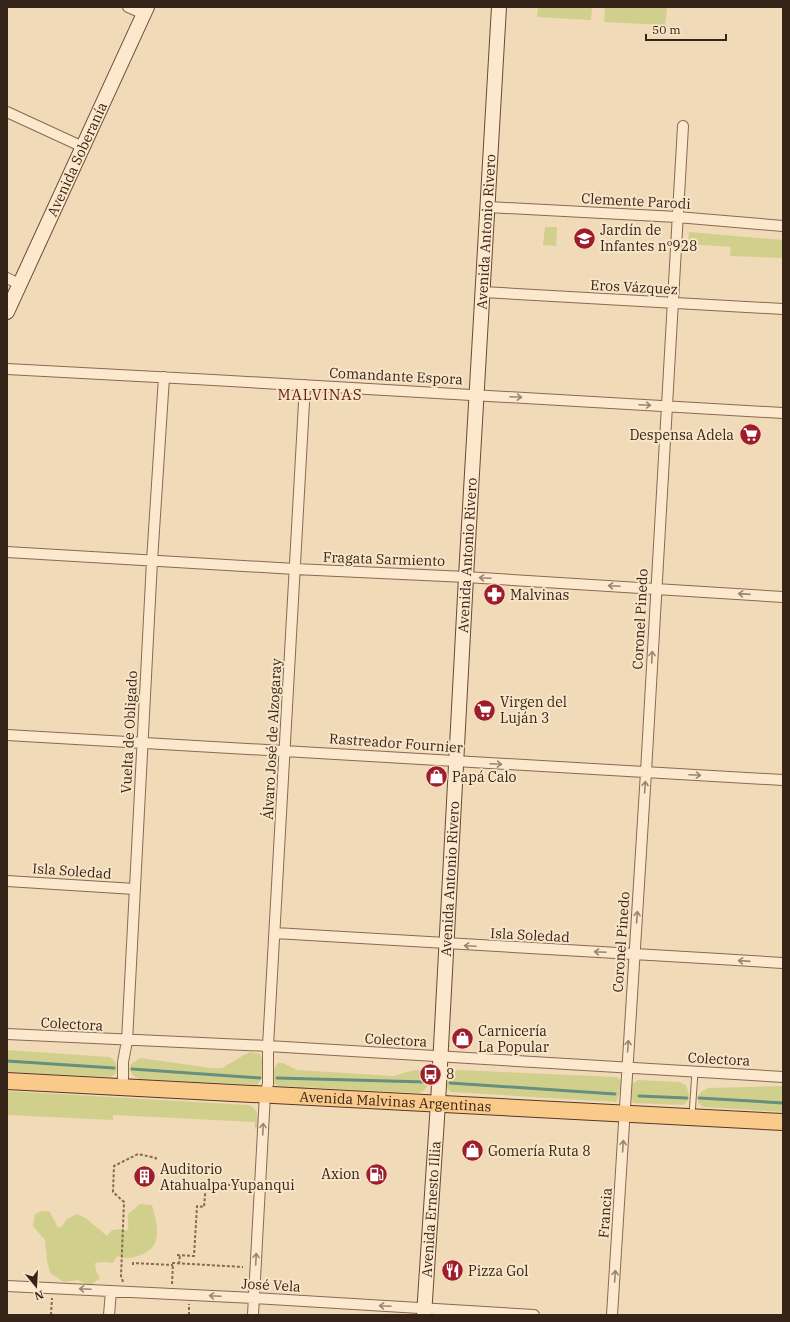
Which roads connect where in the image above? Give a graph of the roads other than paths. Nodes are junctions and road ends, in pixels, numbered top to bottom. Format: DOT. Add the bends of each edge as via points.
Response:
graph roads {
  1 [pos="128,7"];
  2 [pos="499,7"];
  3 [pos="146,10"];
  4 [pos="7,112"];
  5 [pos="683,126"];
  6 [pos="83,147"];
  7 [pos="488,207"];
  8 [pos="677,217"];
  9 [pos="783,226"];
  10 [pos="13,281"];
  11 [pos="483,292"];
  12 [pos="672,303"];
  13 [pos="783,309"];
  14 [pos="7,312"];
  15 [pos="7,369"];
  16 [pos="164,377"];
  17 [pos="306,385"];
  18 [pos="477,395"];
  19 [pos="666,406"];
  20 [pos="783,413"];
  21 [pos="7,552"];
  22 [pos="152,561"];
  23 [pos="295,569"];
  24 [pos="466,577"];
  25 [pos="655,588"];
  26 [pos="783,596"];
  27 [pos="7,735"];
  28 [pos="143,743"];
  29 [pos="285,750"];
  30 [pos="457,762"];
  31 [pos="646,772"];
  32 [pos="783,780"];
  33 [pos="7,881"];
  34 [pos="135,889"];
  35 [pos="275,933"];
  36 [pos="446,944"];
  37 [pos="635,954"];
  38 [pos="783,963"];
  39 [pos="7,1034"];
  40 [pos="127,1041"];
  41 [pos="268,1046"];
  42 [pos="440,1056"];
  43 [pos="627,1067"];
  44 [pos="695,1072"];
  45 [pos="783,1077"];
  46 [pos="7,1081"];
  47 [pos="123,1088"];
  48 [pos="265,1094"];
  49 [pos="438,1104"];
  50 [pos="625,1113"];
  51 [pos="692,1117"];
  52 [pos="783,1122"];
  53 [pos="7,1286"];
  54 [pos="111,1291"];
  55 [pos="254,1298"];
  56 [pos="424,1312"];
  57 [pos="109,1315"];
  58 [pos="253,1315"];
  59 [pos="534,1315"];
  60 [pos="612,1315"];
  1 -- 3 [label="street"];
  2 -- 7 [label="main road, Avenida Antonio Rivero"];
  3 -- 6 [label="main road, Avenida Soberanía"];
  4 -- 6 [label="street"];
  5 -- 8 [label="street, Coronel Pinedo"];
  6 -- 10 [label="main road, Avenida Soberanía"];
  7 -- 8 [label="street, Clemente Parodi"];
  7 -- 11 [label="main road, Avenida Antonio Rivero"];
  8 -- 9 [label="street, Clemente Parodi"];
  8 -- 12 [label="street, Coronel Pinedo"];
  10 -- 14 [label="main road, Avenida Soberanía"];
  11 -- 12 [label="street, Eros Vázquez"];
  11 -- 18 [label="main road, Avenida Antonio Rivero"];
  12 -- 13 [label="street, Eros Vázquez"];
  12 -- 19 [label="street, Coronel Pinedo"];
  15 -- 16 [label="street, Comandante Espora"];
  16 -- 17 [label="street, Comandante Espora"];
  16 -- 22 [label="street, Vuelta de Obligado"];
  17 -- 18 [label="street, Comandante Espora"];
  17 -- 23 [label="street, Álvaro José de Alzogaray"];
  18 -- 19 [label="street, Comandante Espora, one-way"];
  18 -- 24 [label="main road, Avenida Antonio Rivero"];
  19 -- 20 [label="street, Comandante Espora"];
  19 -- 25 [label="street, Coronel Pinedo"];
  21 -- 22 [label="street, Fragata Sarmiento"];
  22 -- 23 [label="street, Fragata Sarmiento"];
  22 -- 28 [label="street, Vuelta de Obligado"];
  23 -- 24 [label="street, Fragata Sarmiento"];
  23 -- 29 [label="street, Álvaro José de Alzogaray"];
  25 -- 24 [label="street, Fragata Sarmiento, one-way"];
  24 -- 30 [label="main road, Avenida Antonio Rivero"];
  26 -- 25 [label="street, Fragata Sarmiento, one-way"];
  31 -- 25 [label="street, Coronel Pinedo, one-way"];
  27 -- 28 [label="street, Rastreador Fournier"];
  28 -- 29 [label="street, Rastreador Fournier"];
  28 -- 34 [label="street, Vuelta de Obligado"];
  29 -- 30 [label="street, Rastreador Fournier"];
  29 -- 35 [label="street, Álvaro José de Alzogaray"];
  30 -- 31 [label="street, Rastreador Fournier, one-way"];
  30 -- 36 [label="main road, Avenida Antonio Rivero"];
  31 -- 32 [label="street, Rastreador Fournier, one-way"];
  37 -- 31 [label="street, Coronel Pinedo, one-way"];
  33 -- 34 [label="street, Isla Soledad"];
  34 -- 40 [label="street, Vuelta de Obligado"];
  35 -- 36 [label="street, Isla Soledad"];
  35 -- 41 [label="street, Álvaro José de Alzogaray"];
  37 -- 36 [label="street, Isla Soledad, one-way"];
  36 -- 42 [label="main road, Avenida Antonio Rivero"];
  38 -- 37 [label="street, Isla Soledad, one-way"];
  43 -- 37 [label="street, Coronel Pinedo, one-way"];
  39 -- 40 [label="street, Colectora"];
  40 -- 41 [label="street, Colectora"];
  40 -- 47 [label="street, Vuelta de Obligado" via="123,1062"];
  41 -- 42 [label="street, Colectora"];
  41 -- 48 [label="street, Álvaro José de Alzogaray" via="268,1084"];
  42 -- 43 [label="street, Colectora"];
  42 -- 49 [label="main road, Avenida Antonio Rivero"];
  43 -- 44 [label="street, Colectora"];
  43 -- 50 [label="street, Coronel Pinedo"];
  44 -- 45 [label="street, Colectora"];
  44 -- 51 [label="lane"];
  46 -- 47 [label="main road, Avenida Malvinas Argentinas"];
  47 -- 48 [label="main road, Avenida Malvinas Argentinas"];
  48 -- 49 [label="main road, Avenida Malvinas Argentinas"];
  55 -- 48 [label="street, Álvaro José de Alzogaray, one-way"];
  49 -- 50 [label="main road, Avenida Malvinas Argentinas"];
  49 -- 56 [label="main road, Avenida Ernesto Illia"];
  50 -- 51 [label="main road, Avenida Malvinas Argentinas"];
  60 -- 50 [label="street, Francia, one-way"];
  51 -- 52 [label="main road, Avenida Malvinas Argentinas"];
  54 -- 53 [label="street, José Vela, one-way"];
  55 -- 54 [label="street, José Vela, one-way"];
  54 -- 57 [label="street"];
  56 -- 55 [label="street, José Vela, one-way"];
  55 -- 58 [label="street, Álvaro José de Alzogaray"];
  56 -- 59 [label="street, José Vela"];
}
